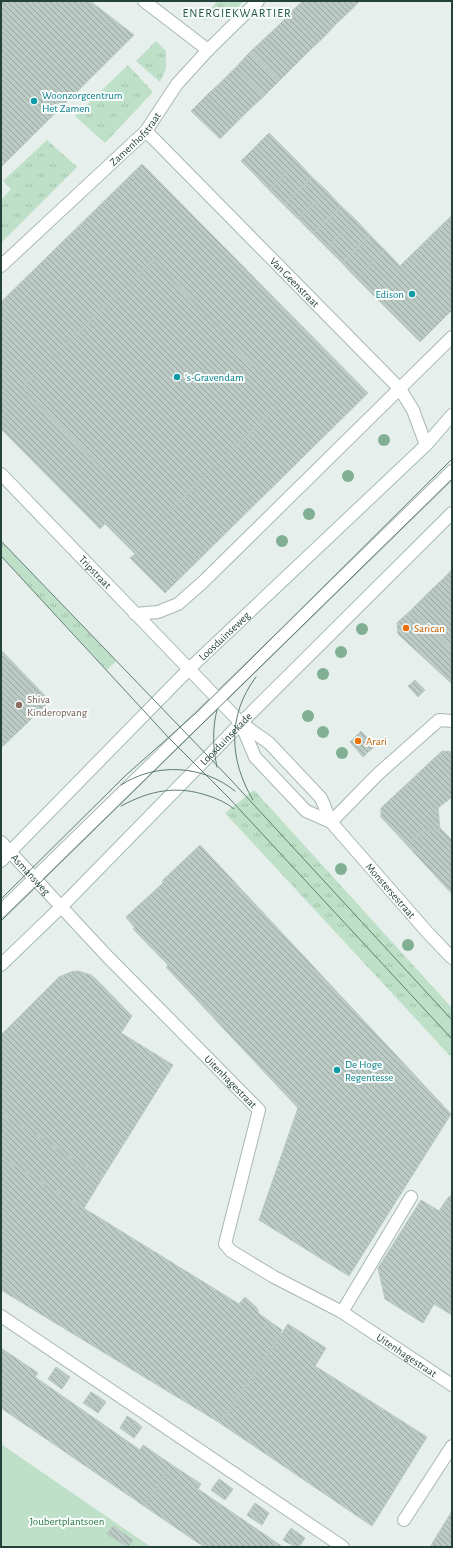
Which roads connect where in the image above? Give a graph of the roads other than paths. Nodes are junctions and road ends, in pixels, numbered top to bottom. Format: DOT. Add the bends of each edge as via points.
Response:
graph roads {
  1 [pos="144,1"];
  2 [pos="258,1"];
  3 [pos="208,50"];
  4 [pos="146,131"];
  5 [pos="1,266"];
  6 [pos="452,337"];
  7 [pos="400,389"];
  8 [pos="452,415"];
  9 [pos="426,445"];
  10 [pos="452,471"];
  11 [pos="1,474"];
  12 [pos="452,513"];
  13 [pos="136,614"];
  14 [pos="189,669"];
  15 [pos="217,699"];
  16 [pos="452,721"];
  17 [pos="241,723"];
  18 [pos="331,822"];
  19 [pos="1,842"];
  20 [pos="10,852"];
  21 [pos="1,861"];
  22 [pos="34,878"];
  23 [pos="61,907"];
  24 [pos="1,911"];
  25 [pos="452,958"];
  26 [pos="1,965"];
  27 [pos="411,1197"];
  28 [pos="342,1312"];
  29 [pos="1,1316"];
  30 [pos="452,1385"];
  31 [pos="452,1446"];
  32 [pos="404,1520"];
  33 [pos="343,1547"];
  1 -- 3 [label="street"];
  2 -- 3 [label="street, Zamenhofstraat"];
  3 -- 4 [label="street, Zamenhofstraat" via="177,84"];
  4 -- 5 [label="street, Zamenhofstraat"];
  4 -- 7 [label="street, Van Geenstraat"];
  6 -- 7 [label="street"];
  7 -- 9 [label="street, Van Geenstraat" via="413,410"];
  7 -- 13 [label="street" via="178,604 158,612"];
  8 -- 9 [label="street, Loosduinseweg"];
  9 -- 14 [label="street, Loosduinseweg"];
  10 -- 15 [label="street"];
  11 -- 13 [label="street, Tripstraat"];
  12 -- 17 [label="street, Loosduinsekade"];
  13 -- 14 [label="street, Tripstraat"];
  14 -- 15 [label="street, Monstersestraat"];
  14 -- 20 [label="street, Loosduinseweg"];
  15 -- 17 [label="street, Monstersestraat"];
  15 -- 22 [label="street"];
  16 -- 18 [label="street" via="439,720 378,774"];
  17 -- 18 [label="street, Monstersestraat" via="269,743 321,798"];
  17 -- 18 [label="street, Monstersestraat" via="255,756 306,811"];
  17 -- 23 [label="street, Loosduinsekade"];
  18 -- 25 [label="street, Monstersestraat"];
  19 -- 20 [label="street, Asmansweg"];
  20 -- 21 [label="street, Loosduinseweg"];
  20 -- 22 [label="street, Asmansweg"];
  22 -- 23 [label="street, Asmansweg"];
  22 -- 24 [label="street"];
  23 -- 26 [label="street, Loosduinsekade"];
  23 -- 28 [label="street, Uitenhagestraat" via="260,1110 225,1244 274,1277"];
  27 -- 28 [label="street"];
  28 -- 30 [label="street, Uitenhagestraat"];
  29 -- 33 [label="street"];
  31 -- 32 [label="street"];
}
